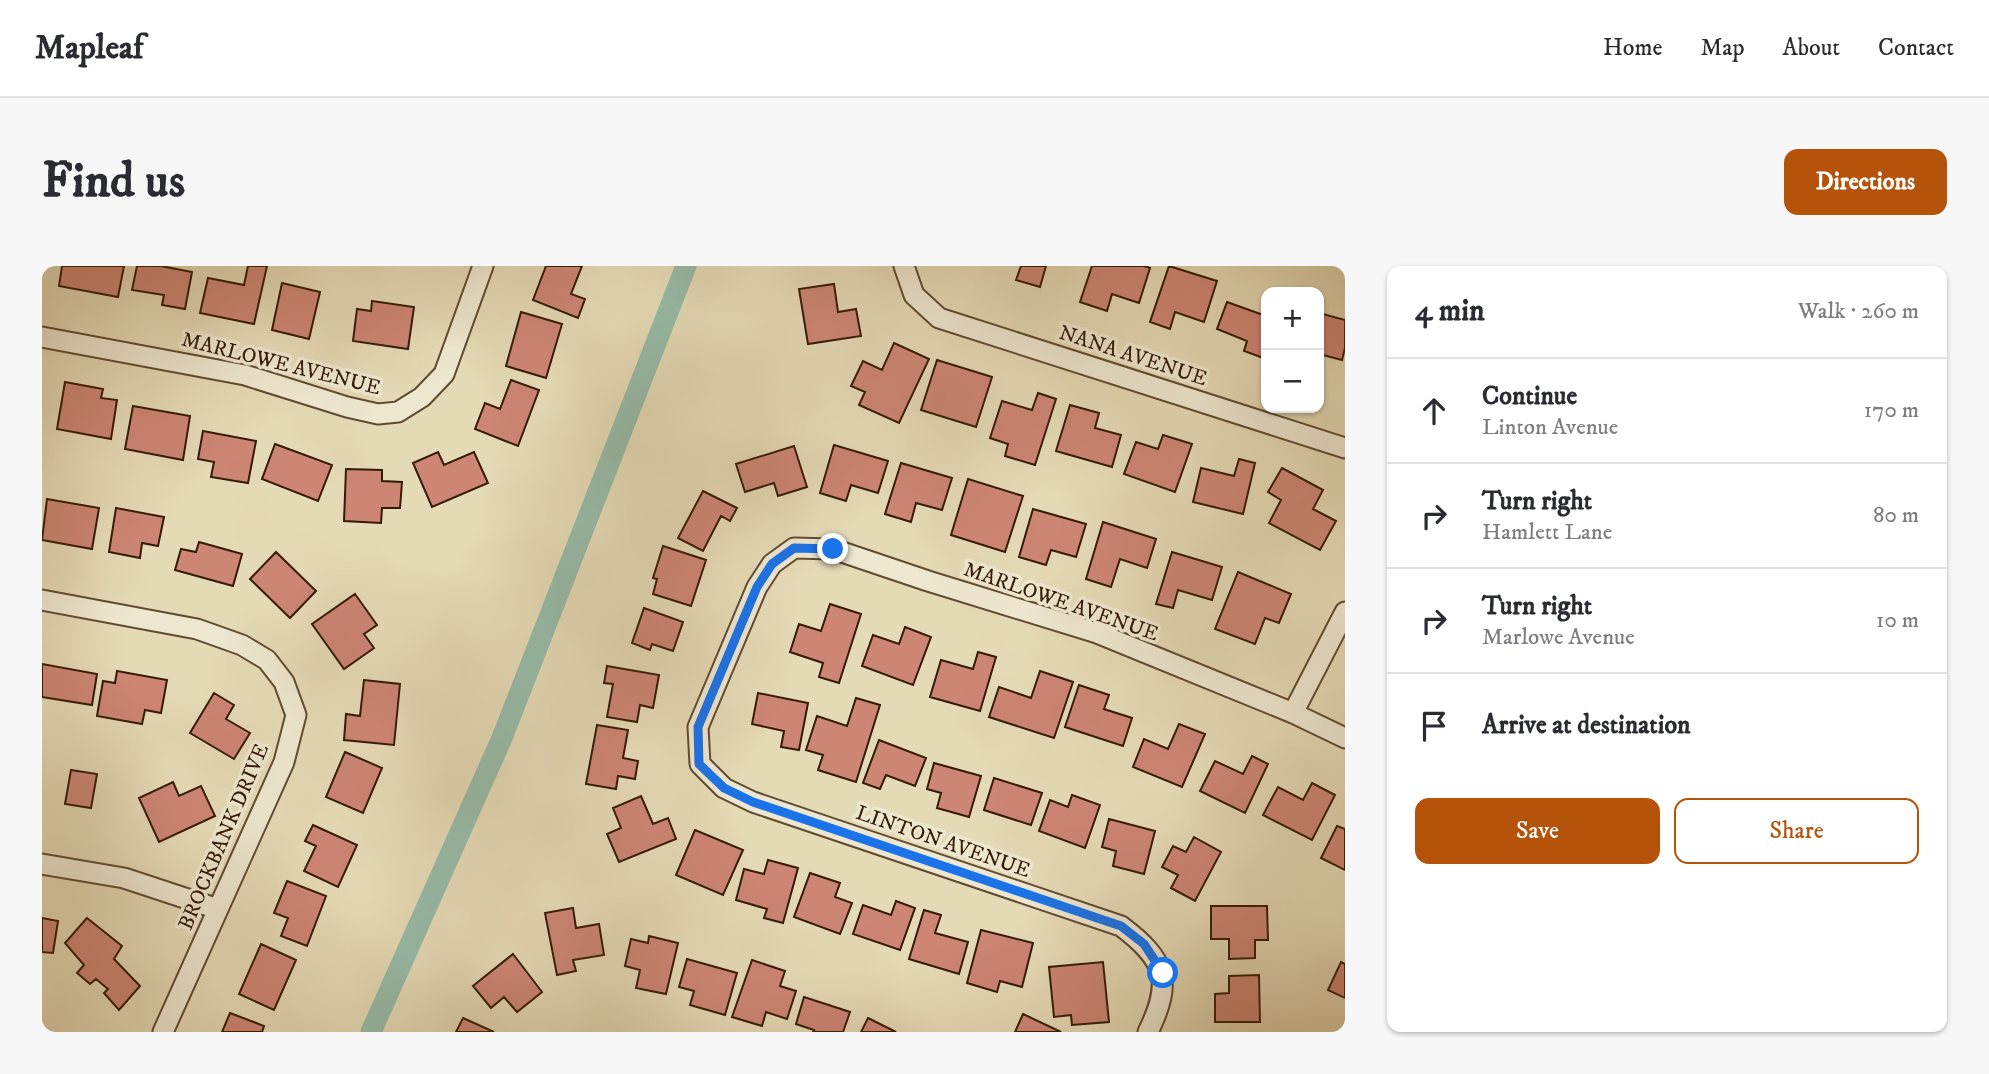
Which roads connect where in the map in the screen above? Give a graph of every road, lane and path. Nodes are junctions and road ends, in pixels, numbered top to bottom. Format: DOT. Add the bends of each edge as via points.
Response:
graph roads {
  1 [pos="483,266"];
  2 [pos="904,266"];
  3 [pos="42,337"];
  4 [pos="1345,448"];
  5 [pos="794,548"];
  6 [pos="42,600"];
  7 [pos="1345,612"];
  8 [pos="1293,713"];
  9 [pos="1345,738"];
  10 [pos="42,864"];
  11 [pos="218,909"];
  12 [pos="163,1032"];
  13 [pos="1148,1032"];
  1 -- 3 [label="street, MARLOWE AVENUE" via="444,374 422,397 398,412 378,414 231,372"];
  2 -- 4 [label="street, NANA AVENUE" via="914,295 939,318"];
  5 -- 8 [label="street, MARLOWE AVENUE" via="833,549 1097,633"];
  5 -- 13 [label="street, LINTON AVENUE" via="772,564 757,587 698,727 699,764 724,788 753,802 1121,926 1144,944 1163,973 1159,1009"];
  6 -- 11 [label="street, BROCKBANK DRIVE" via="197,629 242,645 267,660 284,682 296,715 284,762"];
  7 -- 8 [label="street"];
  8 -- 9 [label="street, MARLOWE AVENUE"];
  10 -- 11 [label="street" via="124,878"];
  11 -- 12 [label="street, BROCKBANK DRIVE"];
}
